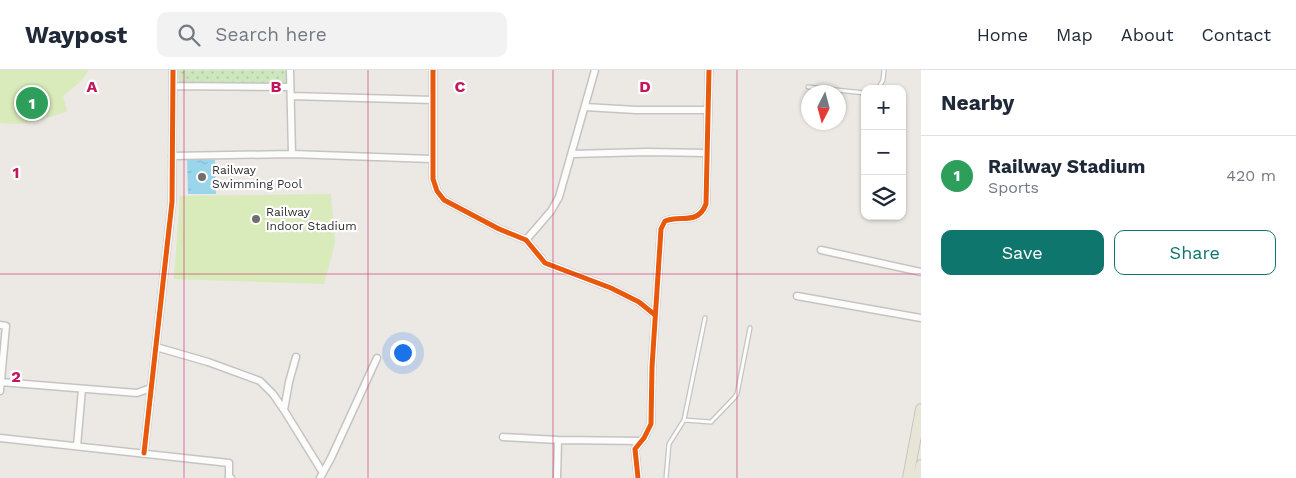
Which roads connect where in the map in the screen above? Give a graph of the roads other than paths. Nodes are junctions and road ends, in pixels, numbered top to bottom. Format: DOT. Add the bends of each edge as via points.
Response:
graph roads {
  1 [pos="173,70"];
  2 [pos="290,70"];
  3 [pos="433,70"];
  4 [pos="596,70"];
  5 [pos="709,70"];
  6 [pos="884,70"];
  7 [pos="880,85"];
  8 [pos="173,86"];
  9 [pos="290,87"];
  10 [pos="846,91"];
  11 [pos="861,93"];
  12 [pos="291,96"];
  13 [pos="433,100"];
  14 [pos="585,106"];
  15 [pos="708,110"];
  16 [pos="707,153"];
  17 [pos="292,154"];
  18 [pos="572,154"];
  19 [pos="172,156"];
  20 [pos="432,159"];
  21 [pos="526,240"];
  22 [pos="821,250"];
  23 [pos="921,272"];
  24 [pos="798,296"];
  25 [pos="655,315"];
  26 [pos="705,318"];
  27 [pos="921,318"];
  28 [pos="0,325"];
  29 [pos="750,328"];
  30 [pos="156,347"];
  31 [pos="296,357"];
  32 [pos="377,358"];
  33 [pos="0,382"];
  34 [pos="151,388"];
  35 [pos="82,389"];
  36 [pos="0,391"];
  37 [pos="921,409"];
  38 [pos="284,410"];
  39 [pos="684,420"];
  40 [pos="503,437"];
  41 [pos="0,438"];
  42 [pos="558,440"];
  43 [pos="642,441"];
  44 [pos="77,446"];
  45 [pos="144,453"];
  46 [pos="921,465"];
  47 [pos="321,475"];
  48 [pos="231,478"];
  49 [pos="557,478"];
  50 [pos="638,478"];
  51 [pos="666,478"];
  52 [pos="908,478"];
  53 [pos="918,478"];
  1 -- 8 [label="street"];
  2 -- 9 [label="street"];
  3 -- 13 [label="street"];
  4 -- 14 [label="street"];
  5 -- 15 [label="street"];
  6 -- 7 [label="lane"];
  8 -- 9 [label="street"];
  8 -- 19 [label="street"];
  9 -- 12 [label="street"];
  10 -- 11 [label="lane"];
  12 -- 13 [label="street"];
  12 -- 17 [label="street"];
  13 -- 20 [label="street"];
  14 -- 15 [label="street"];
  14 -- 18 [label="street"];
  15 -- 16 [label="street"];
  16 -- 18 [label="street"];
  16 -- 25 [label="street" via="703,213 695,218 665,221 661,229"];
  17 -- 19 [label="street"];
  17 -- 20 [label="street"];
  18 -- 21 [label="street" via="559,198"];
  19 -- 30 [label="street" via="172,202"];
  20 -- 21 [label="street" via="433,179 444,200"];
  21 -- 25 [label="street" via="545,263 611,288 639,302"];
  22 -- 23 [label="street"];
  24 -- 27 [label="street"];
  25 -- 43 [label="street" via="650,424"];
  26 -- 39 [label="lane"];
  28 -- 33 [label="street" via="6,326"];
  29 -- 39 [label="lane" via="737,394 712,422"];
  30 -- 34 [label="street"];
  30 -- 38 [label="street" via="260,381"];
  31 -- 38 [label="street"];
  32 -- 47 [label="street"];
  33 -- 35 [label="street"];
  33 -- 36 [label="street"];
  34 -- 35 [label="street" via="137,393"];
  34 -- 45 [label="street"];
  35 -- 44 [label="street"];
  37 -- 52 [label="main road"];
  38 -- 47 [label="street"];
  39 -- 51 [label="lane" via="668,444"];
  40 -- 42 [label="street"];
  41 -- 44 [label="street"];
  42 -- 43 [label="street"];
  42 -- 49 [label="street"];
  43 -- 50 [label="street" via="635,449"];
  44 -- 45 [label="street"];
  45 -- 48 [label="street" via="229,462"];
  46 -- 53 [label="main road"];
}
